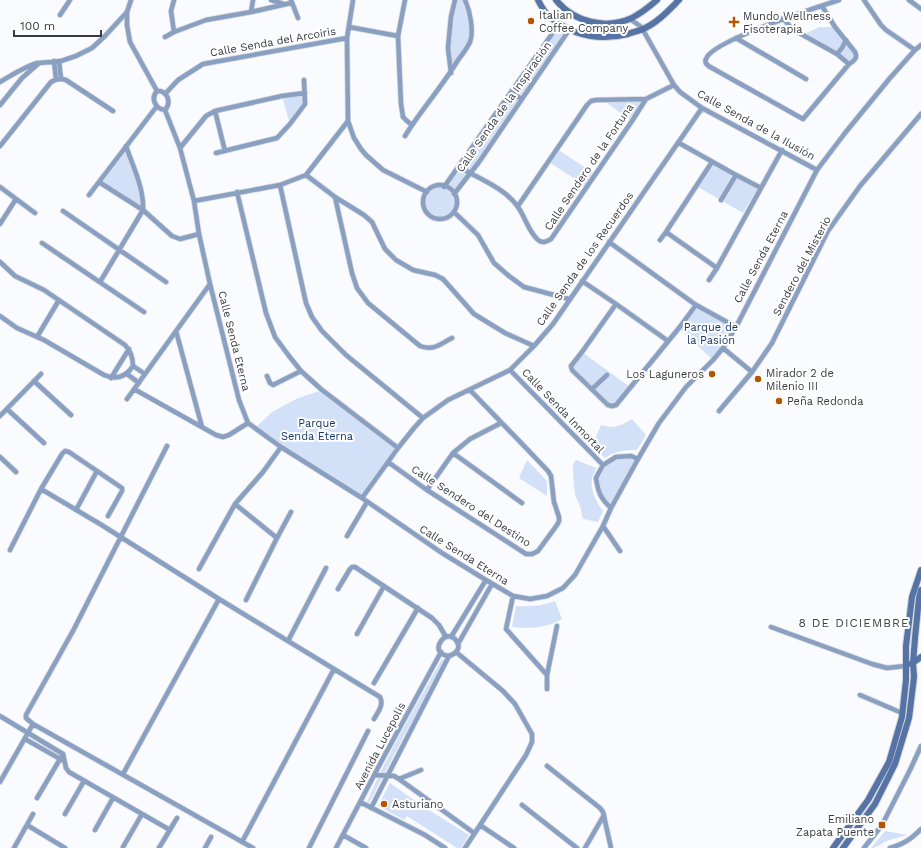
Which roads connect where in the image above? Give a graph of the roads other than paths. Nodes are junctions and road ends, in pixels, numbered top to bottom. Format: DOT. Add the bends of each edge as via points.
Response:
graph roads {
  1 [pos="70,0"];
  2 [pos="131,0"];
  3 [pos="174,0"];
  4 [pos="253,0"];
  5 [pos="271,0"];
  6 [pos="353,0"];
  7 [pos="405,0"];
  8 [pos="455,0"];
  9 [pos="465,0"];
  10 [pos="538,0"];
  11 [pos="556,0"];
  12 [pos="657,0"];
  13 [pos="679,0"];
  14 [pos="839,0"];
  15 [pos="864,0"];
  16 [pos="909,0"];
  17 [pos="291,1"];
  18 [pos="284,4"];
  19 [pos="822,6"];
  20 [pos="921,9"];
  21 [pos="127,12"];
  22 [pos="251,12"];
  23 [pos="60,15"];
  24 [pos="298,18"];
  25 [pos="782,18"];
  26 [pos="630,19"];
  27 [pos="620,22"];
  28 [pos="594,23"];
  29 [pos="559,24"];
  30 [pos="349,27"];
  31 [pos="569,30"];
  32 [pos="643,30"];
  33 [pos="174,32"];
  34 [pos="620,35"];
  35 [pos="398,36"];
  36 [pos="594,36"];
  37 [pos="165,37"];
  38 [pos="347,38"];
  39 [pos="736,38"];
  40 [pos="846,40"];
  41 [pos="921,46"];
  42 [pos="915,50"];
  43 [pos="837,54"];
  44 [pos="56,61"];
  45 [pos="39,63"];
  46 [pos="849,64"];
  47 [pos="451,73"];
  48 [pos="59,79"];
  49 [pos="806,79"];
  50 [pos="304,80"];
  51 [pos="0,82"];
  52 [pos="674,85"];
  53 [pos="157,91"];
  54 [pos="512,92"];
  55 [pos="165,94"];
  56 [pos="305,94"];
  57 [pos="522,99"];
  58 [pos="646,99"];
  59 [pos="0,105"];
  60 [pos="157,106"];
  61 [pos="702,108"];
  62 [pos="165,110"];
  63 [pos="113,111"];
  64 [pos="215,111"];
  65 [pos="921,114"];
  66 [pos="348,121"];
  67 [pos="412,124"];
  68 [pos="405,136"];
  69 [pos="678,143"];
  70 [pos="0,146"];
  71 [pos="126,146"];
  72 [pos="180,148"];
  73 [pos="782,150"];
  74 [pos="225,151"];
  75 [pos="216,153"];
  76 [pos="712,162"];
  77 [pos="459,167"];
  78 [pos="818,170"];
  79 [pos="470,174"];
  80 [pos="306,175"];
  81 [pos="736,175"];
  82 [pos="99,182"];
  83 [pos="280,185"];
  84 [pos="444,186"];
  85 [pos="0,187"];
  86 [pos="761,188"];
  87 [pos="237,192"];
  88 [pos="426,192"];
  89 [pos="454,194"];
  90 [pos="89,195"];
  91 [pos="335,196"];
  92 [pos="16,199"];
  93 [pos="721,200"];
  94 [pos="194,201"];
  95 [pos="518,206"];
  96 [pos="143,210"];
  97 [pos="63,211"];
  98 [pos="454,212"];
  99 [pos="35,214"];
  100 [pos="0,224"];
  101 [pos="666,232"];
  102 [pos="199,234"];
  103 [pos="660,240"];
  104 [pos="609,242"];
  105 [pos="42,243"];
  106 [pos="119,250"];
  107 [pos="0,262"];
  108 [pos="717,268"];
  109 [pos="709,280"];
  110 [pos="582,281"];
  111 [pos="100,282"];
  112 [pos="166,282"];
  113 [pos="210,284"];
  114 [pos="569,299"];
  115 [pos="59,300"];
  116 [pos="616,304"];
  117 [pos="696,305"];
  118 [pos="144,312"];
  119 [pos="0,316"];
  120 [pos="736,326"];
  121 [pos="176,331"];
  122 [pos="37,337"];
  123 [pos="452,338"];
  124 [pos="668,341"];
  125 [pos="534,346"];
  126 [pos="723,348"];
  127 [pos="129,349"];
  128 [pos="133,366"];
  129 [pos="510,370"];
  130 [pos="301,371"];
  131 [pos="752,372"];
  132 [pos="41,374"];
  133 [pos="127,374"];
  134 [pos="145,374"];
  135 [pos="607,375"];
  136 [pos="267,376"];
  137 [pos="111,378"];
  138 [pos="34,381"];
  139 [pos="139,383"];
  140 [pos="134,388"];
  141 [pos="592,389"];
  142 [pos="470,390"];
  143 [pos="126,399"];
  144 [pos="7,409"];
  145 [pos="719,411"];
  146 [pos="71,415"];
  147 [pos="0,416"];
  148 [pos="423,418"];
  149 [pos="248,423"];
  150 [pos="501,423"];
  151 [pos="202,427"];
  152 [pos="44,443"];
  153 [pos="167,446"];
  154 [pos="281,447"];
  155 [pos="398,448"];
  156 [pos="453,453"];
  157 [pos="0,457"];
  158 [pos="638,458"];
  159 [pos="388,462"];
  160 [pos="603,465"];
  161 [pos="97,471"];
  162 [pos="16,472"];
  163 [pos="41,489"];
  164 [pos="427,490"];
  165 [pos="362,498"];
  166 [pos="367,502"];
  167 [pos="522,503"];
  168 [pos="235,504"];
  169 [pos="610,508"];
  170 [pos="76,510"];
  171 [pos="291,512"];
  172 [pos="108,516"];
  173 [pos="603,526"];
  174 [pos="347,536"];
  175 [pos="120,537"];
  176 [pos="276,538"];
  177 [pos="10,550"];
  178 [pos="620,552"];
  179 [pos="326,568"];
  180 [pos="198,569"];
  181 [pos="921,570"];
  182 [pos="486,580"];
  183 [pos="492,584"];
  184 [pos="384,586"];
  185 [pos="338,589"];
  186 [pos="921,590"];
  187 [pos="513,596"];
  188 [pos="219,599"];
  189 [pos="246,600"];
  190 [pos="418,608"];
  191 [pos="463,617"];
  192 [pos="471,622"];
  193 [pos="557,626"];
  194 [pos="771,627"];
  195 [pos="357,634"];
  196 [pos="448,637"];
  197 [pos="915,638"];
  198 [pos="288,641"];
  199 [pos="458,644"];
  200 [pos="921,644"];
  201 [pos="441,652"];
  202 [pos="456,652"];
  203 [pos="449,656"];
  204 [pos="921,657"];
  205 [pos="913,663"];
  206 [pos="905,666"];
  207 [pos="334,668"];
  208 [pos="547,675"];
  209 [pos="374,683"];
  210 [pos="547,689"];
  211 [pos="860,695"];
  212 [pos="902,714"];
  213 [pos="0,716"];
  214 [pos="374,719"];
  215 [pos="33,724"];
  216 [pos="368,731"];
  217 [pos="28,733"];
  218 [pos="25,739"];
  219 [pos="46,743"];
  220 [pos="921,746"];
  221 [pos="43,749"];
  222 [pos="63,754"];
  223 [pos="60,759"];
  224 [pos="65,762"];
  225 [pos="547,766"];
  226 [pos="421,770"];
  227 [pos="123,774"];
  228 [pos="375,775"];
  229 [pos="387,776"];
  230 [pos="399,779"];
  231 [pos="84,781"];
  232 [pos="0,782"];
  233 [pos="37,798"];
  234 [pos="113,798"];
  235 [pos="360,802"];
  236 [pos="522,805"];
  237 [pos="371,808"];
  238 [pos="33,814"];
  239 [pos="65,814"];
  240 [pos="142,814"];
  241 [pos="604,815"];
  242 [pos="177,818"];
  243 [pos="480,824"];
  244 [pos="27,825"];
  245 [pos="921,829"];
  246 [pos="95,830"];
  247 [pos="170,830"];
  248 [pos="474,833"];
  249 [pos="343,835"];
  250 [pos="211,837"];
  251 [pos="242,842"];
  252 [pos="123,847"];
  253 [pos="14,848"];
  254 [pos="65,848"];
  255 [pos="159,848"];
  256 [pos="205,848"];
  257 [pos="253,848"];
  258 [pos="309,848"];
  259 [pos="336,848"];
  260 [pos="366,848"];
  261 [pos="445,848"];
  262 [pos="465,848"];
  263 [pos="514,848"];
  264 [pos="577,848"];
  265 [pos="585,848"];
  266 [pos="611,848"];
  267 [pos="833,848"];
  268 [pos="843,848"];
  269 [pos="864,848"];
  270 [pos="890,848"];
  1 -- 23 [label="street"];
  2 -- 21 [label="street"];
  3 -- 33 [label="street" via="171,12"];
  4 -- 22 [label="street"];
  5 -- 18 [label="street"];
  6 -- 30 [label="street"];
  7 -- 35 [label="street"];
  8 -- 47 [label="street" via="448,48"];
  9 -- 47 [label="street" via="472,28 470,41"];
  10 -- 29 [label="main road" via="549,16"];
  11 -- 28 [label="main road" via="575,16"];
  12 -- 26 [label="main road"];
  13 -- 32 [label="main road"];
  14 -- 19 [label="street"];
  15 -- 42 [label="street" via="886,30"];
  16 -- 20 [label="street"];
  17 -- 18 [label="street"];
  17 -- 24 [label="street"];
  18 -- 22 [label="street"];
  19 -- 25 [label="street"];
  19 -- 40 [label="street"];
  21 -- 44 [label="street" via="92,48 76,56"];
  21 -- 53 [label="street" via="130,42"];
  22 -- 33 [label="street" via="206,20"];
  25 -- 39 [label="street"];
  25 -- 43 [label="street" via="792,29"];
  26 -- 27 [label="main road"];
  26 -- 32 [label="street, Calle Senda de la Ilusión"];
  27 -- 28 [label="main road"];
  27 -- 34 [label="main road" via="611,30 612,33"];
  28 -- 36 [label="main road" via="605,30"];
  29 -- 31 [label="main road"];
  29 -- 54 [label="street, Calle Senda de la Inspiración"];
  30 -- 35 [label="street"];
  30 -- 38 [label="street"];
  31 -- 36 [label="main road"];
  31 -- 57 [label="street, Calle Senda de la Inspiración"];
  32 -- 34 [label="main road"];
  32 -- 52 [label="street, Calle Senda de la Ilusión"];
  33 -- 37 [label="street"];
  34 -- 36 [label="main road"];
  35 -- 67 [label="street" via="403,117"];
  38 -- 55 [label="street, Calle Senda del Arcoiris" via="203,64 178,80"];
  38 -- 66 [label="street"];
  39 -- 46 [label="street" via="712,51 706,57 706,63 803,119"];
  39 -- 49 [label="street"];
  40 -- 43 [label="street"];
  40 -- 46 [label="street" via="857,56"];
  41 -- 42 [label="street, Calle Senda Eterna"];
  42 -- 78 [label="street, Calle Senda Eterna" via="860,114"];
  43 -- 46 [label="street"];
  44 -- 45 [label="street"];
  44 -- 48 [label="street"];
  45 -- 51 [label="street" via="30,65"];
  45 -- 59 [label="street" via="22,78"];
  47 -- 67 [label="street"];
  48 -- 63 [label="street" via="66,80"];
  48 -- 70 [label="street" via="51,82"];
  50 -- 56 [label="street"];
  52 -- 58 [label="street"];
  52 -- 61 [label="street, Calle Senda de la Ilusión"];
  53 -- 55 [label="street"];
  53 -- 60 [label="street" via="154,94"];
  54 -- 57 [label="street"];
  54 -- 77 [label="street, Calle Senda de la Inspiración"];
  55 -- 62 [label="street" via="169,103"];
  56 -- 64 [label="street" via="282,96"];
  56 -- 74 [label="street" via="304,106 277,138"];
  57 -- 79 [label="street, Calle Senda de la Inspiración"];
  58 -- 95 [label="street" via="591,101"];
  58 -- 95 [label="street, Calle Sendero de la Fortuna" via="551,239 546,242 539,241"];
  60 -- 62 [label="street"];
  60 -- 71 [label="street"];
  61 -- 69 [label="street, Calle Senda de los Recuerdos"];
  61 -- 73 [label="street, Calle Senda de la Ilusión"];
  62 -- 72 [label="street, Calle Senda Eterna"];
  64 -- 72 [label="street" via="206,116"];
  64 -- 74 [label="street"];
  65 -- 131 [label="street, Sendero del Misterio" via="860,186 828,231 772,343"];
  66 -- 80 [label="street"];
  66 -- 88 [label="street" via="357,144 366,155 384,170"];
  67 -- 68 [label="street"];
  69 -- 76 [label="street"];
  69 -- 104 [label="street, Calle Senda de los Recuerdos"];
  71 -- 82 [label="street"];
  71 -- 96 [label="street" via="142,192"];
  72 -- 94 [label="street, Calle Senda Eterna"];
  73 -- 78 [label="street, Calle Senda de la Ilusión"];
  73 -- 86 [label="street"];
  74 -- 75 [label="street"];
  76 -- 81 [label="street"];
  76 -- 101 [label="street"];
  77 -- 79 [label="street, Calle Sendero de la Fortuna"];
  77 -- 84 [label="street, Calle Senda de la Inspiración"];
  78 -- 120 [label="street, Calle Senda Eterna"];
  79 -- 89 [label="street, Calle Senda de la Inspiración"];
  79 -- 95 [label="street, Calle Sendero de la Fortuna" via="493,185"];
  80 -- 83 [label="street"];
  80 -- 91 [label="street"];
  81 -- 86 [label="street"];
  81 -- 93 [label="street"];
  82 -- 90 [label="street"];
  82 -- 96 [label="street"];
  83 -- 87 [label="street"];
  83 -- 148 [label="street" via="306,303 312,317 346,355"];
  84 -- 88 [label="street" via="434,186"];
  84 -- 89 [label="street"];
  85 -- 92 [label="street"];
  86 -- 108 [label="street"];
  87 -- 94 [label="street"];
  87 -- 130 [label="street" via="266,313 275,336"];
  88 -- 98 [label="street" via="423,203 427,214 443,219"];
  89 -- 98 [label="street"];
  91 -- 123 [label="street" via="352,273 357,288 368,303 420,346 432,348"];
  91 -- 125 [label="street" via="372,222 385,249 396,260 413,270 443,279 474,314 505,333"];
  92 -- 99 [label="street"];
  92 -- 100 [label="street"];
  94 -- 102 [label="street, Calle Senda Eterna"];
  96 -- 102 [label="street" via="172,236 180,239"];
  96 -- 106 [label="street"];
  97 -- 106 [label="street"];
  98 -- 114 [label="street" via="478,234 494,262 509,276 524,286"];
  101 -- 103 [label="street"];
  101 -- 108 [label="street"];
  102 -- 113 [label="street, Calle Senda Eterna"];
  104 -- 110 [label="street, Calle Senda de los Recuerdos"];
  104 -- 117 [label="street"];
  105 -- 111 [label="street"];
  106 -- 111 [label="street"];
  106 -- 112 [label="street"];
  107 -- 115 [label="street" via="15,276"];
  108 -- 109 [label="street"];
  110 -- 114 [label="street, Calle Senda de los Recuerdos"];
  110 -- 116 [label="street"];
  111 -- 118 [label="street"];
  113 -- 121 [label="street"];
  113 -- 149 [label="street, Calle Senda Eterna" via="239,400"];
  114 -- 125 [label="street, Calle Senda de los Recuerdos"];
  115 -- 122 [label="street"];
  115 -- 127 [label="street"];
  116 -- 124 [label="street"];
  116 -- 141 [label="street" via="571,366"];
  117 -- 120 [label="street"];
  117 -- 124 [label="street"];
  119 -- 122 [label="street" via="17,328"];
  120 -- 126 [label="street, Calle Senda Eterna"];
  121 -- 134 [label="street"];
  121 -- 151 [label="street"];
  122 -- 137 [label="street"];
  124 -- 141 [label="street" via="614,406 608,405"];
  125 -- 129 [label="street, Calle Senda de los Recuerdos"];
  126 -- 131 [label="street"];
  126 -- 158 [label="street, Calle Senda Eterna" via="686,387 659,423"];
  127 -- 128 [label="street" via="133,357"];
  127 -- 137 [label="street"];
  128 -- 133 [label="street"];
  128 -- 134 [label="street"];
  129 -- 142 [label="street, Calle Senda de los Recuerdos"];
  129 -- 160 [label="street, Calle Senda Inmortal"];
  130 -- 136 [label="street" via="273,385"];
  130 -- 155 [label="street"];
  131 -- 145 [label="street, Sendero del Misterio"];
  132 -- 138 [label="street"];
  133 -- 137 [label="street"];
  133 -- 139 [label="street"];
  134 -- 139 [label="street"];
  135 -- 141 [label="street"];
  138 -- 144 [label="street"];
  138 -- 146 [label="street"];
  139 -- 140 [label="street"];
  140 -- 143 [label="street"];
  140 -- 151 [label="street"];
  142 -- 148 [label="street, Calle Senda de los Recuerdos" via="448,400"];
  142 -- 150 [label="street, Calle Sendero del Destino"];
  144 -- 147 [label="street"];
  144 -- 152 [label="street"];
  148 -- 155 [label="street, Calle Senda de los Recuerdos"];
  149 -- 151 [label="street" via="222,437"];
  149 -- 154 [label="street, Calle Senda Eterna"];
  150 -- 156 [label="street" via="470,439"];
  150 -- 164 [label="street, Calle Sendero del Destino" via="551,476 559,521 538,551 526,554"];
  153 -- 175 [label="street"];
  154 -- 165 [label="street, Calle Senda Eterna"];
  154 -- 168 [label="street"];
  155 -- 159 [label="street, Calle Senda de los Recuerdos"];
  156 -- 164 [label="street"];
  156 -- 167 [label="street"];
  157 -- 162 [label="street"];
  158 -- 160 [label="street, Calle Senda Inmortal" via="616,457"];
  158 -- 169 [label="street, Calle Senda Eterna"];
  159 -- 164 [label="street, Calle Sendero del Destino"];
  159 -- 165 [label="street, Calle Senda de los Recuerdos"];
  160 -- 169 [label="street, Calle Senda Inmortal" via="596,478 599,493"];
  161 -- 163 [label="street" via="65,451"];
  161 -- 170 [label="street"];
  161 -- 172 [label="street" via="122,490"];
  163 -- 170 [label="street"];
  163 -- 177 [label="street"];
  165 -- 166 [label="street, Calle Senda Eterna"];
  166 -- 174 [label="street"];
  166 -- 182 [label="street, Calle Senda Eterna"];
  168 -- 176 [label="street"];
  168 -- 180 [label="street"];
  169 -- 173 [label="street, Calle Senda Eterna"];
  170 -- 175 [label="street"];
  171 -- 176 [label="street"];
  173 -- 178 [label="street"];
  173 -- 187 [label="street, Calle Senda Eterna" via="575,575 563,588 547,596 530,599"];
  175 -- 188 [label="street"];
  175 -- 215 [label="street" via="74,629 26,715"];
  176 -- 189 [label="street"];
  179 -- 198 [label="street"];
  181 -- 206 [label="main road" via="912,597"];
  182 -- 183 [label="street, Calle Senda Eterna"];
  182 -- 191 [label="street, Avenida Lucepolis"];
  183 -- 187 [label="street, Calle Senda Eterna"];
  183 -- 192 [label="street"];
  184 -- 185 [label="street" via="352,567"];
  184 -- 190 [label="street"];
  184 -- 195 [label="street"];
  186 -- 197 [label="main road"];
  187 -- 208 [label="street" via="506,629"];
  188 -- 198 [label="street"];
  188 -- 227 [label="street"];
  190 -- 196 [label="street" via="432,618"];
  190 -- 209 [label="street"];
  191 -- 192 [label="street"];
  191 -- 196 [label="street, Avenida Lucepolis"];
  192 -- 199 [label="street"];
  193 -- 208 [label="street"];
  194 -- 206 [label="street" via="872,664 887,668"];
  196 -- 199 [label="street"];
  196 -- 201 [label="street, Avenida Lucepolis" via="440,642"];
  197 -- 200 [label="main road"];
  197 -- 205 [label="main road"];
  198 -- 207 [label="street"];
  199 -- 202 [label="street"];
  201 -- 203 [label="street"];
  201 -- 228 [label="street, Avenida Lucepolis"];
  202 -- 203 [label="street"];
  202 -- 243 [label="street" via="510,697 532,734 532,742 526,755"];
  203 -- 229 [label="street, Avenida Lucepolis"];
  204 -- 205 [label="main road"];
  205 -- 206 [label="main road"];
  205 -- 268 [label="main road" via="914,677 909,718 895,764 875,804"];
  206 -- 212 [label="main road"];
  207 -- 214 [label="street" via="380,697 381,705"];
  207 -- 251 [label="street"];
  208 -- 210 [label="street"];
  211 -- 212 [label="street"];
  212 -- 267 [label="main road" via="889,762 868,800"];
  213 -- 217 [label="street"];
  215 -- 217 [label="street"];
  215 -- 227 [label="street"];
  216 -- 258 [label="street"];
  217 -- 218 [label="street"];
  217 -- 219 [label="street"];
  218 -- 221 [label="street"];
  218 -- 232 [label="street"];
  219 -- 221 [label="street"];
  219 -- 222 [label="street"];
  220 -- 269 [label="street" via="882,825"];
  221 -- 223 [label="street"];
  222 -- 223 [label="street"];
  222 -- 224 [label="street"];
  223 -- 224 [label="street"];
  223 -- 233 [label="street"];
  224 -- 231 [label="street" via="69,772"];
  225 -- 241 [label="street" via="600,808"];
  226 -- 230 [label="street"];
  227 -- 251 [label="street"];
  228 -- 229 [label="street"];
  228 -- 235 [label="street, Avenida Lucepolis"];
  229 -- 230 [label="street"];
  229 -- 237 [label="street, Avenida Lucepolis"];
  230 -- 248 [label="street"];
  231 -- 234 [label="street"];
  231 -- 239 [label="street"];
  234 -- 240 [label="street"];
  234 -- 246 [label="street"];
  235 -- 237 [label="street"];
  235 -- 249 [label="street, Avenida Lucepolis"];
  236 -- 264 [label="street"];
  237 -- 261 [label="street" via="426,835"];
  238 -- 244 [label="street"];
  240 -- 247 [label="street"];
  240 -- 252 [label="street"];
  241 -- 265 [label="street"];
  241 -- 266 [label="street"];
  242 -- 247 [label="street"];
  243 -- 248 [label="street"];
  243 -- 263 [label="street"];
  244 -- 253 [label="street"];
  244 -- 254 [label="street"];
  245 -- 270 [label="street" via="907,842"];
  247 -- 255 [label="street"];
  248 -- 262 [label="street"];
  249 -- 259 [label="street, Avenida Lucepolis"];
  249 -- 260 [label="street"];
  250 -- 256 [label="street"];
  251 -- 257 [label="street"];
}
